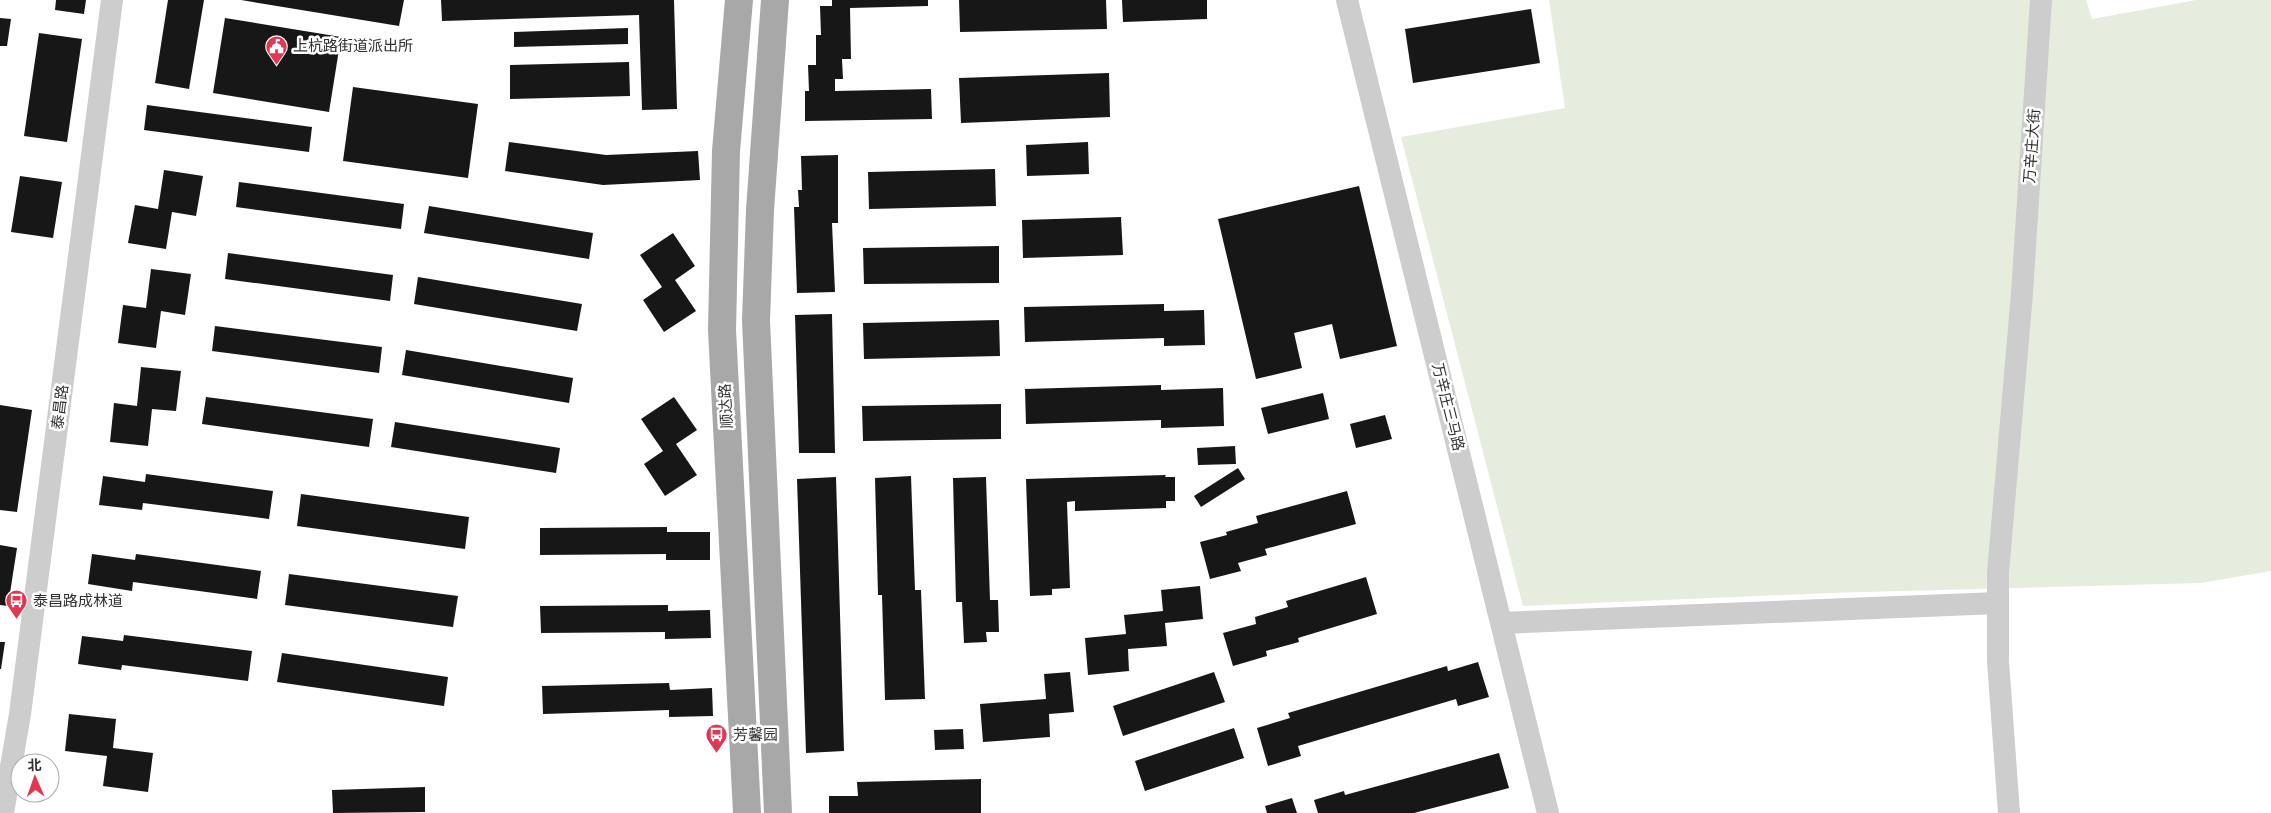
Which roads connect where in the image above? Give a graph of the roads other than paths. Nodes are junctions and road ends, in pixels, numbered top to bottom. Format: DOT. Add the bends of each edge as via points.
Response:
graph roads {
  1 [pos="112,0"];
  2 [pos="127,0"];
  3 [pos="739,0"];
  4 [pos="775,0"];
  5 [pos="1347,0"];
  6 [pos="2041,0"];
  7 [pos="1998,603"];
  8 [pos="1502,624"];
  9 [pos="25,753"];
  10 [pos="3,813"];
  11 [pos="747,813"];
  12 [pos="778,813"];
  13 [pos="1548,813"];
  14 [pos="2009,813"];
  1 -- 10 [label="street, 泰昌路" via="20,714"];
  2 -- 9 [label="street, 泰昌路" via="34,705"];
  3 -- 11 [label="main road, 顺达路" via="726,151 722,330"];
  4 -- 12 [label="main road" via="760,210 756,320"];
  5 -- 8 [label="street, 万辛庄三马路"];
  6 -- 7 [label="street, 万辛庄大街"];
  7 -- 8 [label="street"];
  7 -- 14 [label="street, 万辛庄大街" via="1998,661"];
  8 -- 13 [label="street, 万辛庄三马路"];
}
